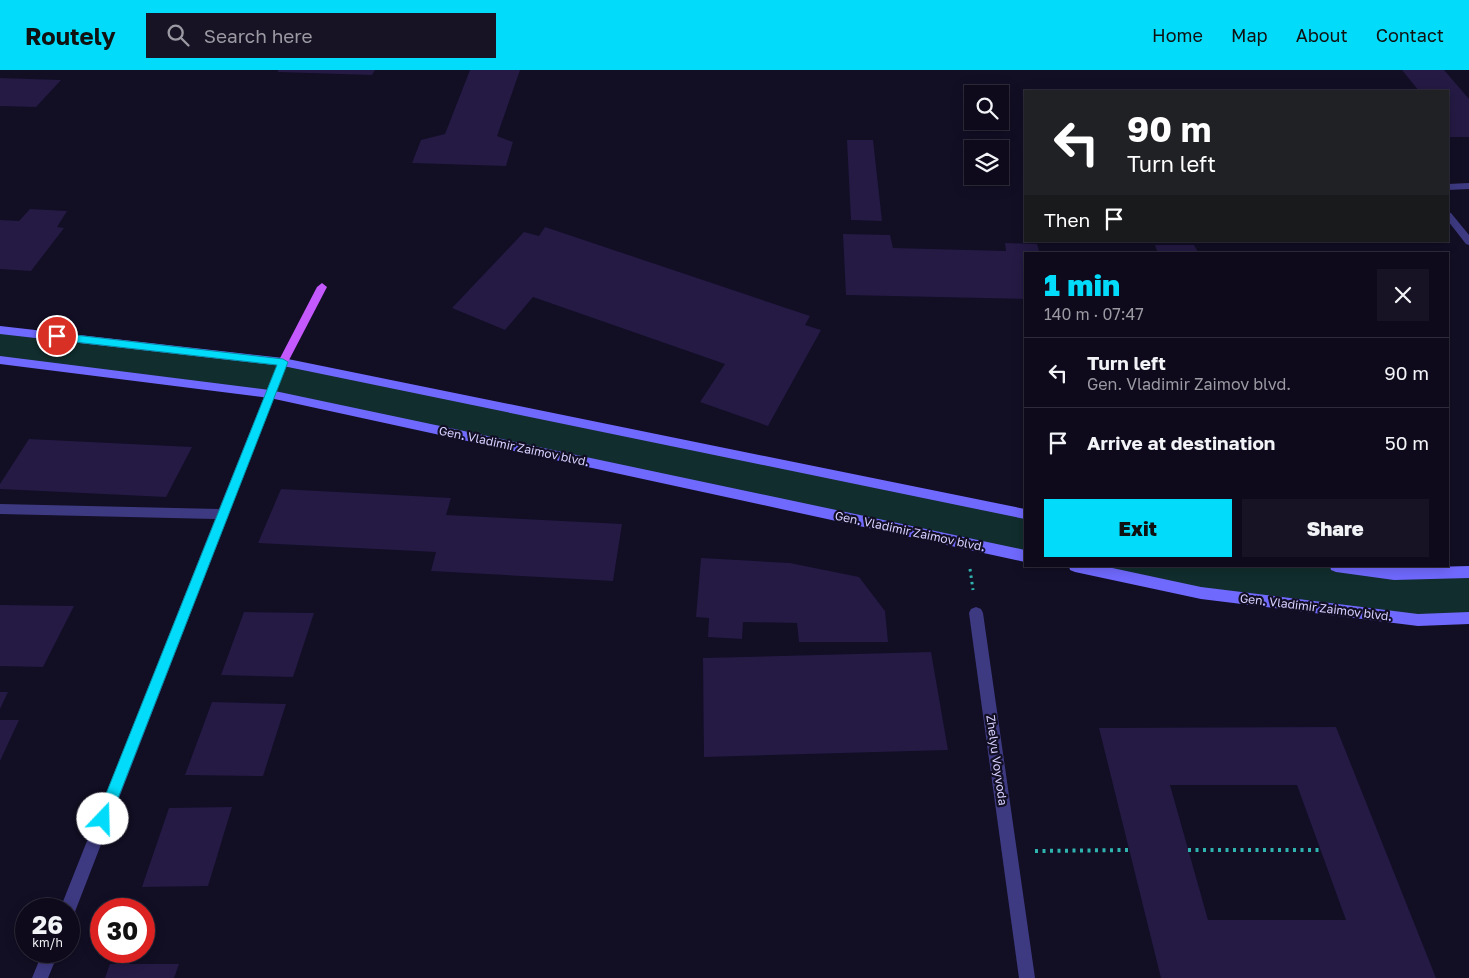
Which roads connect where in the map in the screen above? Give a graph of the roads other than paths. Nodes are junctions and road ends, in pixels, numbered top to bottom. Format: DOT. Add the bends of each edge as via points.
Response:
graph roads {
  1 [pos="1449,186"];
  2 [pos="1469,186"];
  3 [pos="1449,217"];
  4 [pos="1469,242"];
  5 [pos="322,287"];
  6 [pos="0,330"];
  7 [pos="0,360"];
  8 [pos="283,362"];
  9 [pos="270,394"];
  10 [pos="0,509"];
  11 [pos="223,514"];
  12 [pos="1024,514"];
  13 [pos="1024,556"];
  14 [pos="1080,567"];
  15 [pos="1343,567"];
  16 [pos="1469,572"];
  17 [pos="976,613"];
  18 [pos="1469,618"];
  19 [pos="72,898"];
  20 [pos="46,963"];
  21 [pos="40,978"];
  22 [pos="1027,978"];
  1 -- 2 [label="street"];
  3 -- 4 [label="street"];
  5 -- 8 [label="main road"];
  6 -- 8 [label="main road"];
  7 -- 9 [label="main road, Gen. Vladimir Zaimov blvd."];
  8 -- 9 [label="street"];
  8 -- 12 [label="main road"];
  9 -- 11 [label="street"];
  9 -- 13 [label="main road, Gen. Vladimir Zaimov blvd."];
  10 -- 11 [label="street"];
  11 -- 19 [label="street"];
  14 -- 18 [label="main road, Gen. Vladimir Zaimov blvd." via="1201,593 1418,620"];
  15 -- 16 [label="main road" via="1394,574"];
  17 -- 22 [label="street, Zhelyu Voyvoda"];
  20 -- 21 [label="street"];
}
